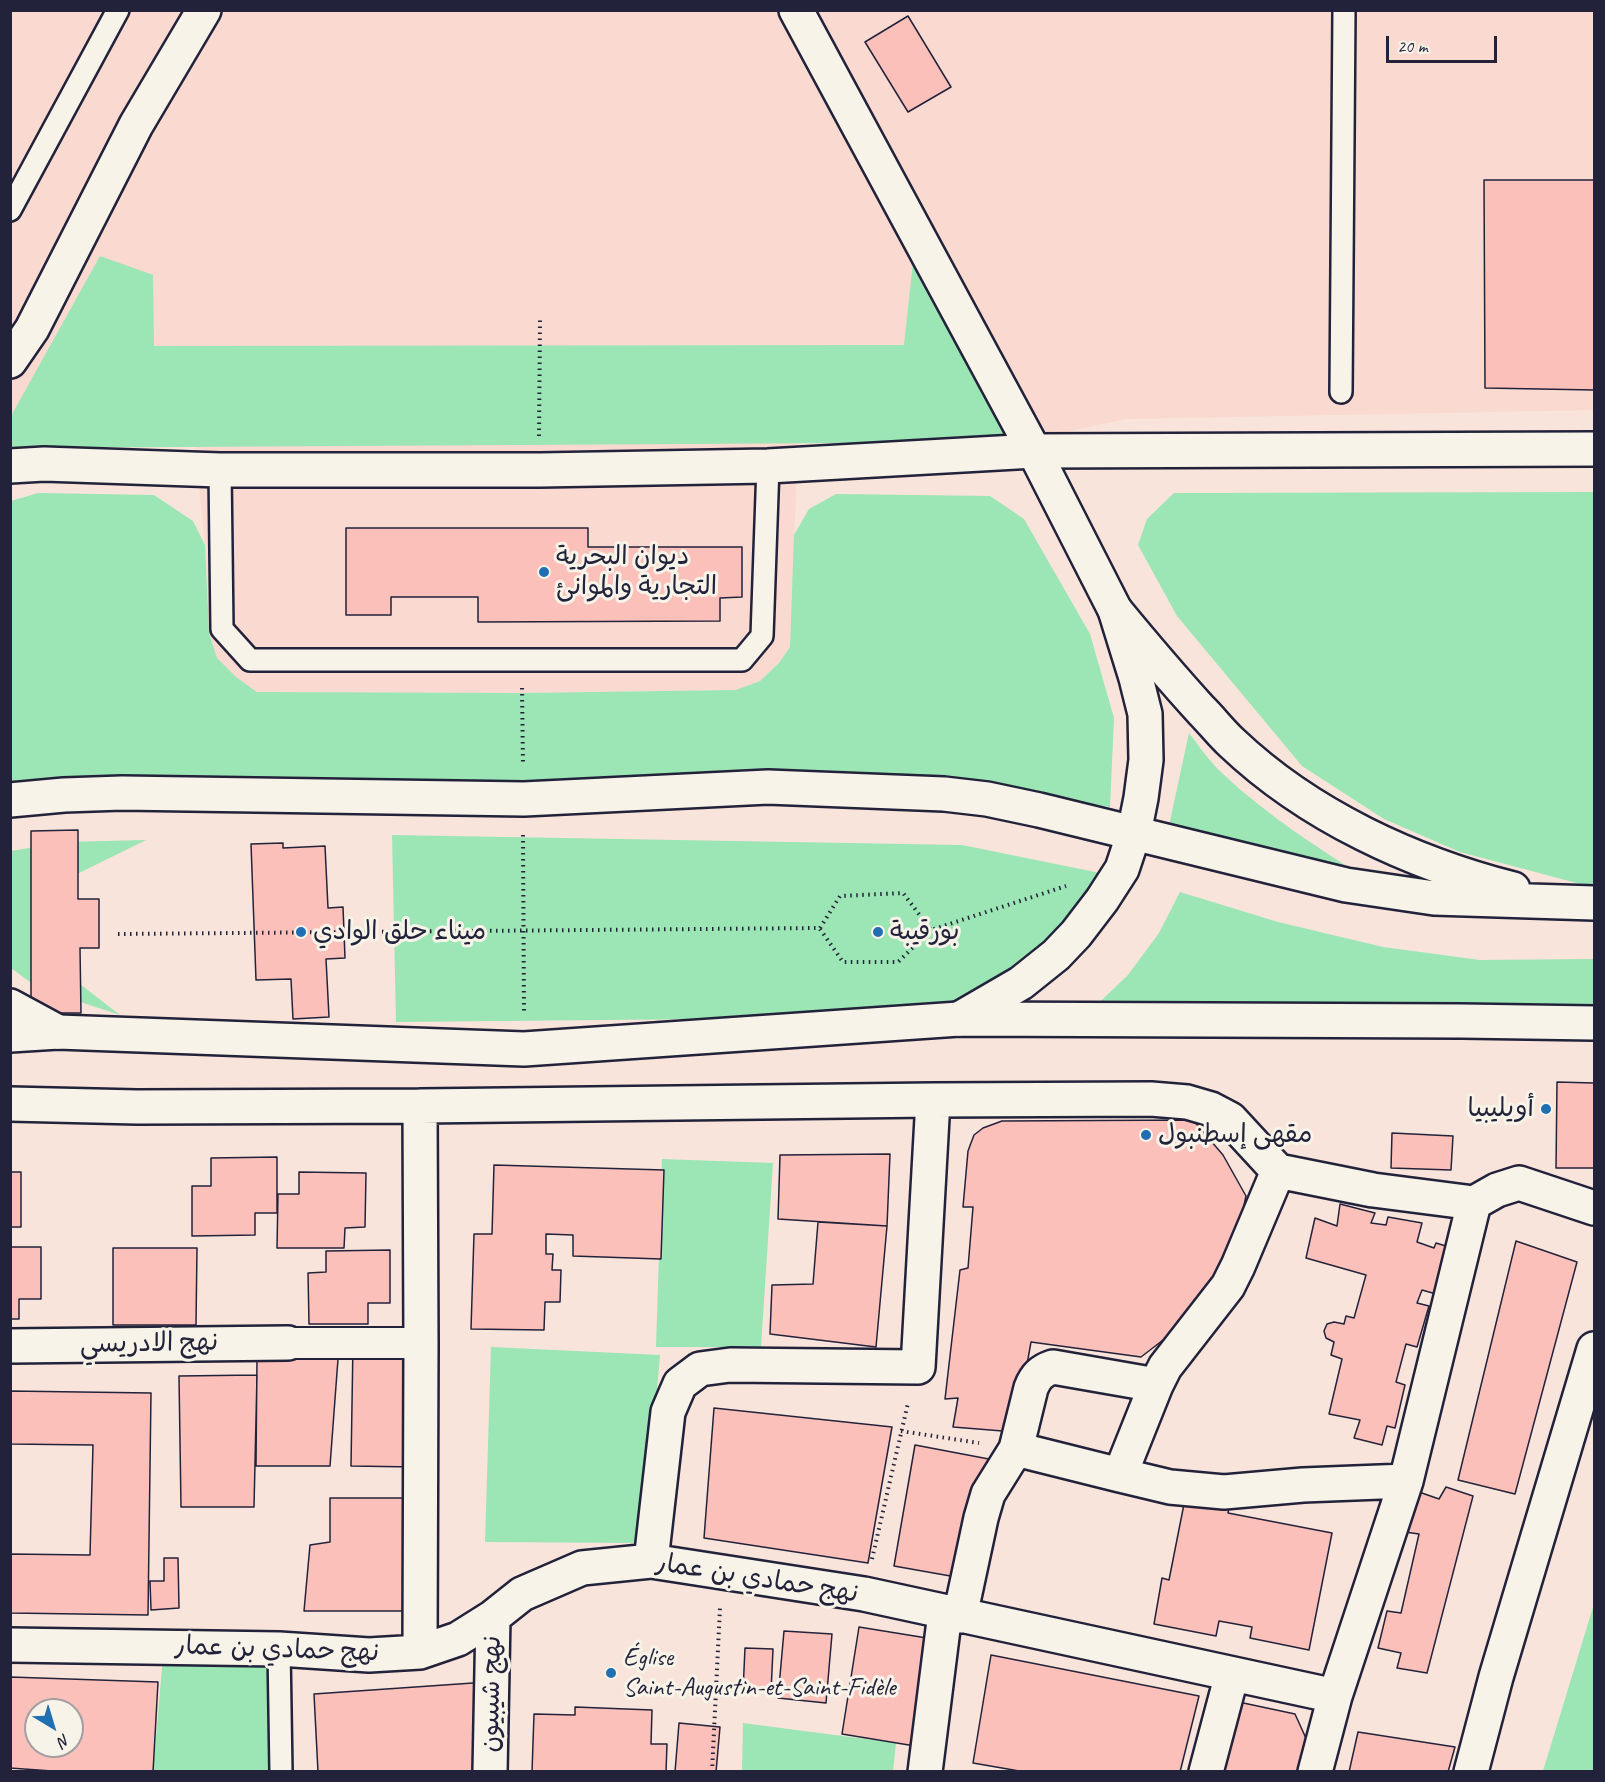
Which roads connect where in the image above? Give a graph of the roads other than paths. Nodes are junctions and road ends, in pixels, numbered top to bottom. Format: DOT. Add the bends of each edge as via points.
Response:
graph roads {
  1 [pos="118,10"];
  2 [pos="204,10"];
  3 [pos="796,10"];
  4 [pos="1344,10"];
  5 [pos="10,210"];
  6 [pos="10,361"];
  7 [pos="1341,392"];
  8 [pos="1594,449"];
  9 [pos="1034,451"];
  10 [pos="10,466"];
  11 [pos="768,466"];
  12 [pos="220,470"];
  13 [pos="1115,610"];
  14 [pos="10,800"];
  15 [pos="1134,833"];
  16 [pos="1581,903"];
  17 [pos="10,1006"];
  18 [pos="959,1019"];
  19 [pos="1594,1023"];
  20 [pos="58,1032"];
  21 [pos="10,1035"];
  22 [pos="933,1100"];
  23 [pos="10,1104"];
  24 [pos="420,1106"];
  25 [pos="1278,1171"];
  26 [pos="1474,1203"];
  27 [pos="1594,1208"];
  28 [pos="288,1343"];
  29 [pos="421,1343"];
  30 [pos="10,1346"];
  31 [pos="1594,1349"];
  32 [pos="1156,1385"];
  33 [pos="1016,1449"];
  34 [pos="1120,1475"];
  35 [pos="1406,1481"];
  36 [pos="651,1561"];
  37 [pos="952,1614"];
  38 [pos="493,1617"];
  39 [pos="10,1645"];
  40 [pos="279,1649"];
  41 [pos="420,1652"];
  42 [pos="1232,1674"];
  43 [pos="1335,1696"];
  44 [pos="930,1771"];
  45 [pos="281,1772"];
  46 [pos="490,1772"];
  47 [pos="1206,1772"];
  48 [pos="1315,1772"];
  49 [pos="1471,1772"];
  1 -- 5 [label="lane"];
  2 -- 6 [label="street" via="136,125 32,329"];
  3 -- 9 [label="street"];
  4 -- 7 [label="lane"];
  8 -- 9 [label="street"];
  9 -- 11 [label="street"];
  9 -- 13 [label="street"];
  10 -- 12 [label="street"];
  11 -- 12 [label="street"];
  11 -- 12 [label="lane" via="762,636 742,660 250,660 222,629"];
  13 -- 15 [label="street" via="1145,714 1146,760"];
  13 -- 16 [label="street" via="1232,743 1283,785 1332,816 1396,849 1483,881"];
  14 -- 15 [label="street" via="122,793 524,798 768,787 987,799"];
  15 -- 16 [label="street" via="1346,885 1434,898"];
  15 -- 18 [label="street" via="1122,869 1076,934 1021,984"];
  17 -- 20 [label="street"];
  18 -- 19 [label="street"];
  18 -- 20 [label="street" via="524,1049"];
  20 -- 21 [label="street"];
  22 -- 24 [label="street"];
  22 -- 25 [label="street" via="1187,1102 1230,1119"];
  22 -- 36 [label="street" via="918,1367 730,1365 700,1369 680,1384 668,1412"];
  23 -- 24 [label="street"];
  24 -- 29 [label="street"];
  25 -- 26 [label="street" via="1373,1190"];
  25 -- 32 [label="street" via="1228,1286 1179,1347"];
  26 -- 27 [label="street" via="1520,1183"];
  26 -- 35 [label="street"];
  28 -- 29 [label="street"];
  28 -- 30 [label="street, نهج الادريسي"];
  29 -- 41 [label="street"];
  31 -- 49 [label="street"];
  32 -- 33 [label="street" via="1053,1367 1043,1370 1031,1388"];
  32 -- 34 [label="street"];
  33 -- 34 [label="street"];
  33 -- 37 [label="street" via="988,1494"];
  34 -- 35 [label="street" via="1170,1487 1224,1492"];
  35 -- 43 [label="street"];
  36 -- 37 [label="street, نهج حمادي بن عمار" via="864,1594"];
  36 -- 38 [label="street, نهج حمادي بن عمار" via="582,1568 522,1594"];
  37 -- 42 [label="street, نهج حمادي بن عمار"];
  37 -- 44 [label="street"];
  38 -- 41 [label="street, نهج حمادي بن عمار" via="458,1638"];
  38 -- 46 [label="street, نهج شيبيون"];
  39 -- 40 [label="street, نهج حمادي بن عمار"];
  40 -- 41 [label="street, نهج حمادي بن عمار" via="369,1655"];
  40 -- 45 [label="lane"];
  42 -- 43 [label="street, نهج حمادي بن عمار"];
  42 -- 47 [label="street"];
  43 -- 48 [label="street"];
}
